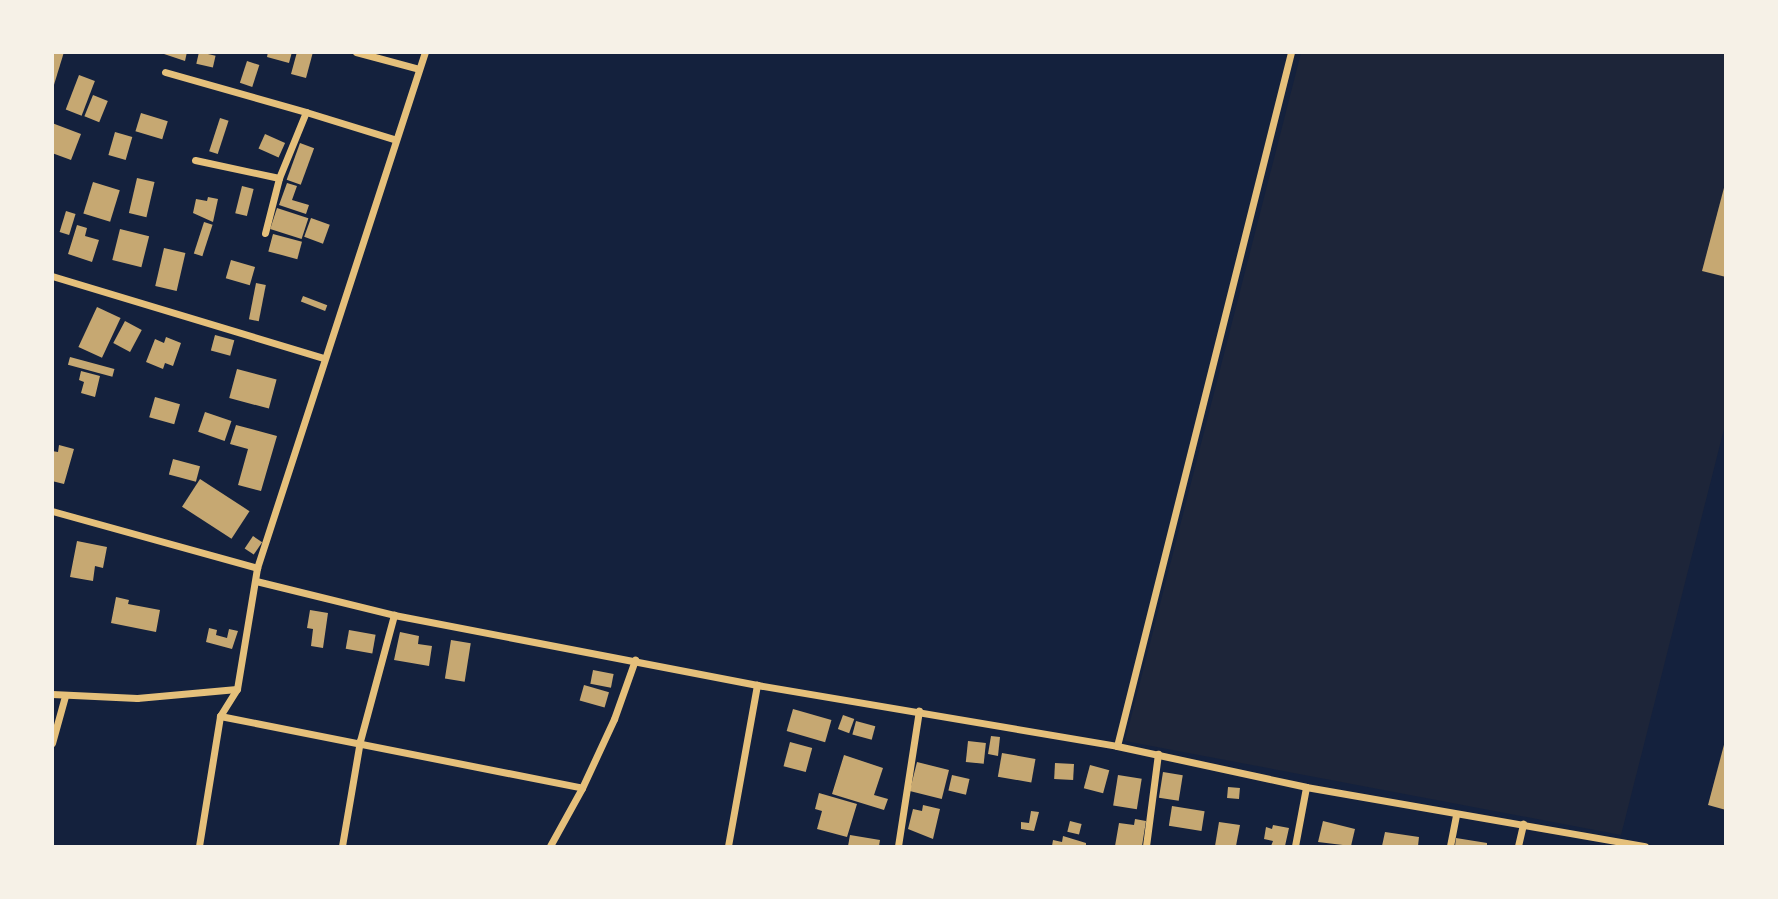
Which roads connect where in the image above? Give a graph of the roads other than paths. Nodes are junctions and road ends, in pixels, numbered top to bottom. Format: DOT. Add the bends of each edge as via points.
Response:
graph roads {
  1 [pos="356,52"];
  2 [pos="425,52"];
  3 [pos="1291,52"];
  4 [pos="419,69"];
  5 [pos="165,72"];
  6 [pos="306,112"];
  7 [pos="394,139"];
  8 [pos="195,160"];
  9 [pos="279,178"];
  10 [pos="265,233"];
  11 [pos="52,276"];
  12 [pos="324,358"];
  13 [pos="52,510"];
  14 [pos="257,568"];
  15 [pos="256,581"];
  16 [pos="394,615"];
  17 [pos="635,660"];
  18 [pos="757,685"];
  19 [pos="237,689"];
  20 [pos="52,694"];
  21 [pos="65,696"];
  22 [pos="919,711"];
  23 [pos="220,716"];
  24 [pos="360,741"];
  25 [pos="52,743"];
  26 [pos="1117,746"];
  27 [pos="1158,754"];
  28 [pos="1306,787"];
  29 [pos="582,788"];
  30 [pos="1456,815"];
  31 [pos="1523,824"];
  32 [pos="200,846"];
  33 [pos="342,846"];
  34 [pos="550,846"];
  35 [pos="728,846"];
  36 [pos="898,846"];
  37 [pos="1146,846"];
  38 [pos="1295,846"];
  39 [pos="1450,846"];
  40 [pos="1518,846"];
  41 [pos="1645,846"];
  1 -- 4 [label="street"];
  2 -- 4 [label="street"];
  3 -- 26 [label="street"];
  4 -- 7 [label="street"];
  5 -- 6 [label="street"];
  6 -- 7 [label="street"];
  6 -- 9 [label="street"];
  7 -- 12 [label="street"];
  8 -- 9 [label="street"];
  9 -- 10 [label="street"];
  11 -- 12 [label="street"];
  12 -- 14 [label="street"];
  13 -- 14 [label="street"];
  14 -- 15 [label="street"];
  15 -- 16 [label="street"];
  15 -- 19 [label="street"];
  16 -- 17 [label="street"];
  16 -- 24 [label="street"];
  17 -- 18 [label="street"];
  17 -- 29 [label="street"];
  18 -- 22 [label="street"];
  18 -- 35 [label="street"];
  19 -- 21 [label="street" via="137,698"];
  19 -- 23 [label="street"];
  20 -- 21 [label="street"];
  21 -- 25 [label="street"];
  22 -- 26 [label="street"];
  22 -- 36 [label="street"];
  23 -- 24 [label="street"];
  23 -- 32 [label="street"];
  24 -- 29 [label="street"];
  24 -- 33 [label="street"];
  26 -- 27 [label="street"];
  27 -- 28 [label="street"];
  27 -- 37 [label="street"];
  28 -- 30 [label="street"];
  28 -- 38 [label="street"];
  29 -- 34 [label="street"];
  30 -- 31 [label="street"];
  30 -- 39 [label="street"];
  31 -- 40 [label="street"];
  31 -- 41 [label="street"];
}
